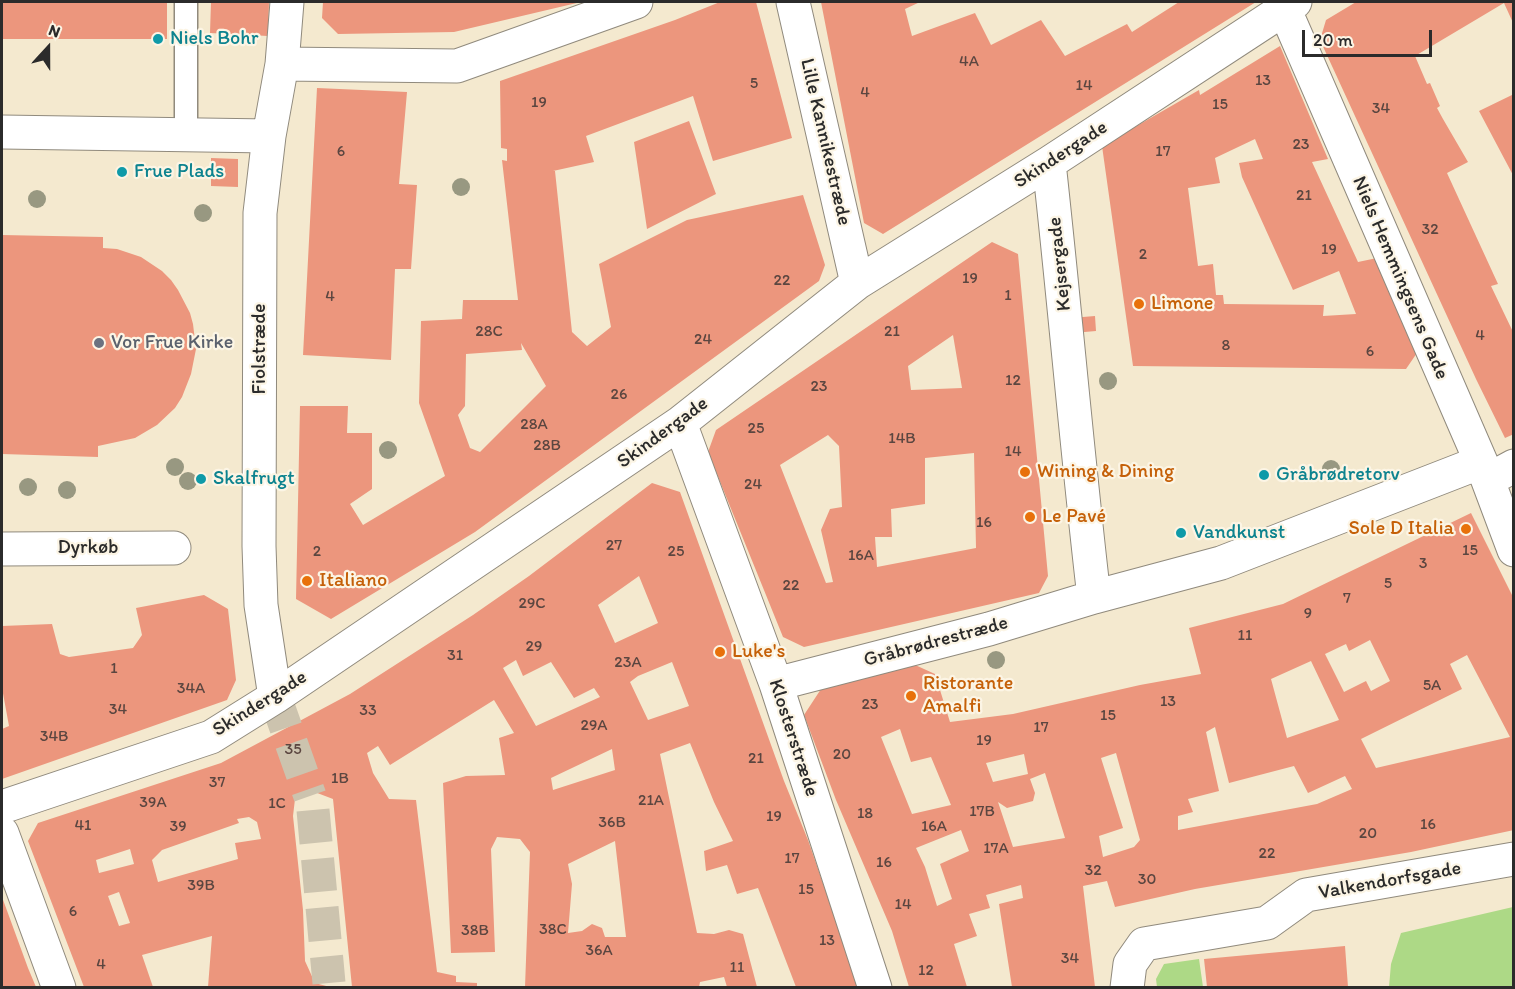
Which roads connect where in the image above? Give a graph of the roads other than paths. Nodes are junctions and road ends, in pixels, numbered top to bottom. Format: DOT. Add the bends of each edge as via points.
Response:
graph roads {
  1 [pos="186,2"];
  2 [pos="287,2"];
  3 [pos="636,2"];
  4 [pos="793,2"];
  5 [pos="1289,5"];
  6 [pos="282,64"];
  7 [pos="2,132"];
  8 [pos="186,135"];
  9 [pos="269,136"];
  10 [pos="1049,163"];
  11 [pos="857,283"];
  12 [pos="680,423"];
  13 [pos="1494,469"];
  14 [pos="174,548"];
  15 [pos="2,549"];
  16 [pos="1514,550"];
  17 [pos="1094,597"];
  18 [pos="776,684"];
  19 [pos="275,697"];
  20 [pos="2,807"];
  21 [pos="2,833"];
  22 [pos="1514,859"];
  23 [pos="59,987"];
  24 [pos="875,987"];
  25 [pos="1127,987"];
  1 -- 8 [label="lane"];
  2 -- 6 [label="street, Fiolstræde"];
  3 -- 6 [label="street" via="457,66"];
  4 -- 11 [label="street, Lille Kannikestræde"];
  5 -- 10 [label="street, Skindergade"];
  5 -- 13 [label="street, Niels Hemmingsens Gade"];
  6 -- 9 [label="street, Fiolstræde"];
  7 -- 8 [label="street"];
  8 -- 9 [label="street"];
  9 -- 19 [label="street, Fiolstræde" via="260,213 259,546 261,605"];
  10 -- 11 [label="street, Skindergade"];
  10 -- 17 [label="street, Kejsergade"];
  11 -- 12 [label="street, Skindergade"];
  12 -- 18 [label="street, Klosterstræde"];
  12 -- 19 [label="street, Skindergade"];
  13 -- 16 [label="street, Niels Hemmingsens Gade"];
  13 -- 17 [label="street" via="1221,563"];
  14 -- 15 [label="street, Dyrkøb"];
  17 -- 18 [label="street, Gråbrødrestræde" via="989,629"];
  18 -- 24 [label="street, Klosterstræde"];
  19 -- 20 [label="street, Skindergade" via="211,737"];
  21 -- 23 [label="street"];
  22 -- 25 [label="street, Valkendorfsgade" via="1306,895 1267,923 1144,944 1130,964"];
}
